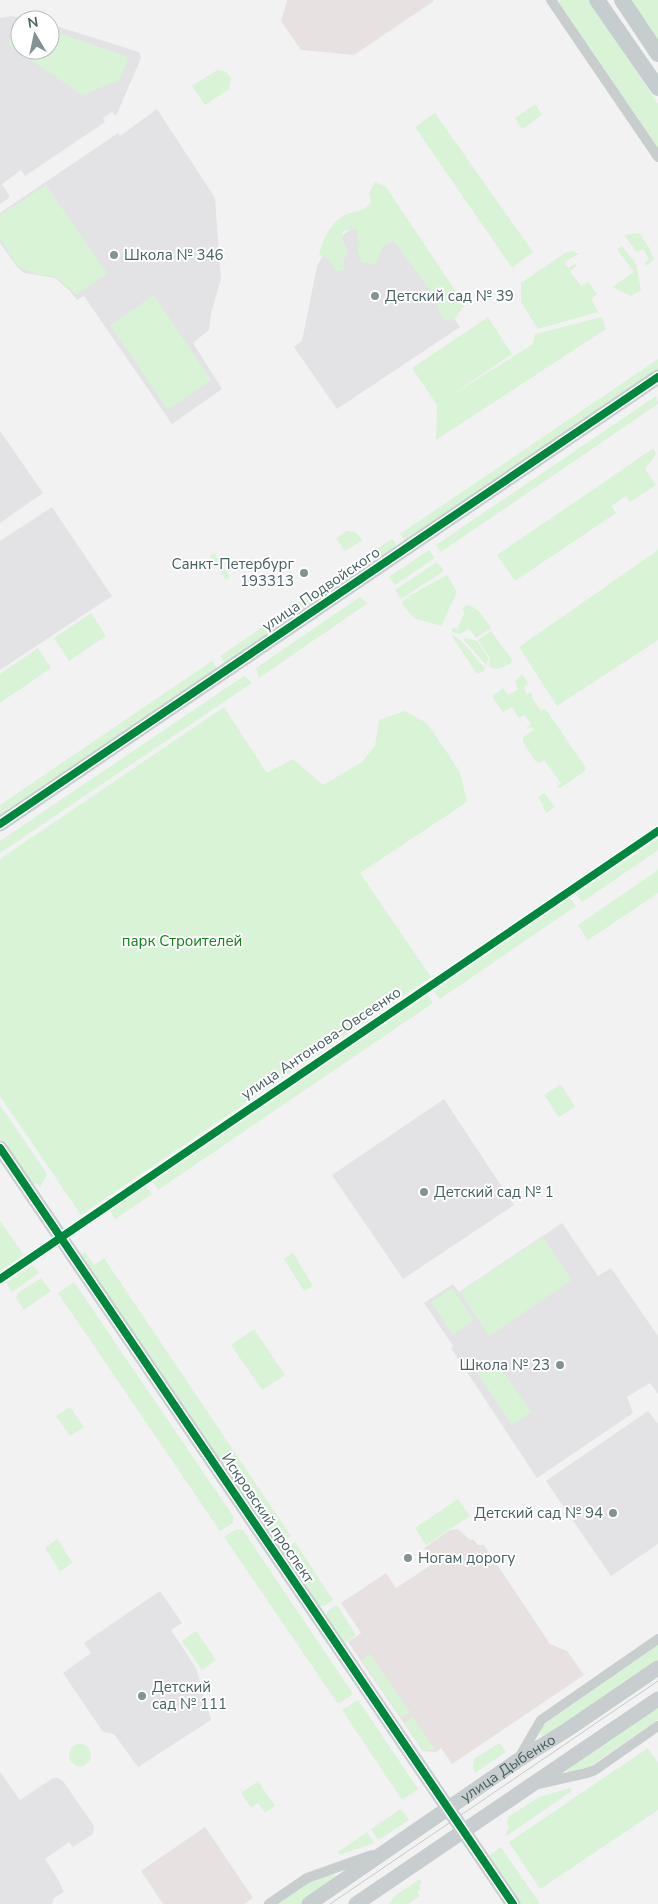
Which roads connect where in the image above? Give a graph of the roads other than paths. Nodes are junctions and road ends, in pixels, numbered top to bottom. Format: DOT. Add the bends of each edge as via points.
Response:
graph roads {
  1 [pos="551,0"];
  2 [pos="597,0"];
  3 [pos="622,0"];
  4 [pos="658,54"];
  5 [pos="658,88"];
  6 [pos="658,157"];
  7 [pos="658,377"];
  8 [pos="658,388"];
  9 [pos="0,824"];
  10 [pos="658,831"];
  11 [pos="0,834"];
  12 [pos="0,1148"];
  13 [pos="0,1165"];
  14 [pos="57,1240"];
  15 [pos="0,1279"];
  16 [pos="658,1639"];
  17 [pos="658,1668"];
  18 [pos="658,1699"];
  19 [pos="658,1726"];
  20 [pos="517,1761"];
  21 [pos="530,1786"];
  22 [pos="445,1811"];
  23 [pos="460,1833"];
  24 [pos="387,1850"];
  25 [pos="384,1885"];
  26 [pos="269,1904"];
  27 [pos="309,1904"];
  28 [pos="356,1904"];
  29 [pos="373,1904"];
  30 [pos="501,1904"];
  31 [pos="513,1904"];
  1 -- 6 [label="street"];
  2 -- 5 [label="main road"];
  3 -- 4 [label="main road"];
  7 -- 9 [label="street, улица Подвойского"];
  8 -- 11 [label="street, улица Подвойского"];
  10 -- 14 [label="street, улица Антонова-Овсеенко"];
  12 -- 14 [label="street, Искровский проспект"];
  13 -- 14 [label="street, Искровский проспект"];
  14 -- 15 [label="street, улица Антонова-Овсеенко"];
  14 -- 22 [label="street, Искровский проспект"];
  16 -- 20 [label="street" via="541,1720"];
  17 -- 20 [label="street, улица Дыбенко"];
  18 -- 21 [label="street, улица Дыбенко"];
  19 -- 21 [label="street" via="587,1774"];
  20 -- 22 [label="street, улица Дыбенко"];
  21 -- 23 [label="street, улица Дыбенко"];
  22 -- 23 [label="street, Искровский проспект"];
  22 -- 24 [label="street, улица Дыбенко"];
  23 -- 25 [label="street, улица Дыбенко"];
  23 -- 30 [label="street, Искровский проспект"];
  23 -- 31 [label="street, Искровский проспект"];
  24 -- 26 [label="street" via="308,1878"];
  24 -- 27 [label="street, улица Дыбенко"];
  25 -- 28 [label="street, улица Дыбенко"];
  25 -- 29 [label="street"];
}
